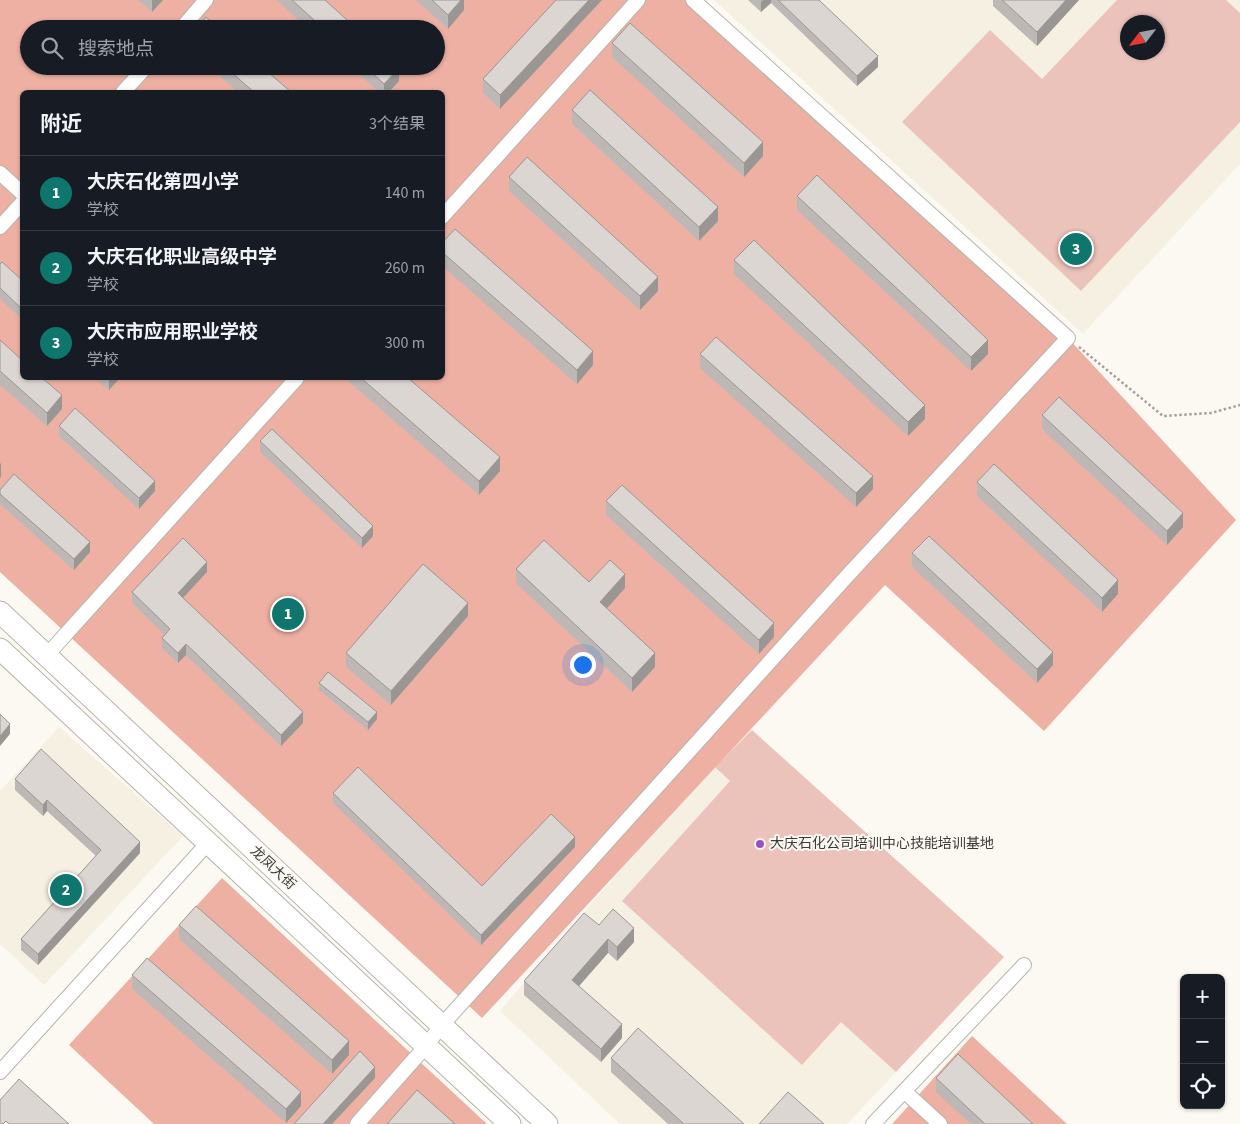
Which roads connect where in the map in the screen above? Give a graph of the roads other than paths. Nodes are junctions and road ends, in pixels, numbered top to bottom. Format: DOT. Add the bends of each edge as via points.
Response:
graph roads {
  1 [pos="206,0"];
  2 [pos="638,0"];
  3 [pos="693,0"];
  4 [pos="189,20"];
  5 [pos="140,75"];
  6 [pos="126,90"];
  7 [pos="0,172"];
  8 [pos="20,191"];
  9 [pos="20,205"];
  10 [pos="445,214"];
  11 [pos="0,227"];
  12 [pos="296,380"];
  13 [pos="0,612"];
  14 [pos="0,649"];
  15 [pos="47,655"];
  16 [pos="208,843"];
  17 [pos="1024,965"];
  18 [pos="441,1026"];
  19 [pos="426,1046"];
  20 [pos="0,1072"];
  21 [pos="904,1091"];
  22 [pos="357,1124"];
  23 [pos="510,1124"];
  24 [pos="547,1124"];
  25 [pos="873,1124"];
  26 [pos="940,1124"];
  1 -- 4 [label="street"];
  2 -- 10 [label="street"];
  3 -- 18 [label="street" via="1068,338 841,582"];
  5 -- 6 [label="street"];
  7 -- 8 [label="street"];
  9 -- 11 [label="street"];
  12 -- 15 [label="street"];
  13 -- 15 [label="main road, 龙凤大街"];
  14 -- 16 [label="main road, 龙凤大街"];
  15 -- 18 [label="main road, 龙凤大街"];
  16 -- 19 [label="main road, 龙凤大街"];
  16 -- 20 [label="street"];
  17 -- 21 [label="street"];
  18 -- 19 [label="street"];
  18 -- 24 [label="main road, 龙凤大街"];
  19 -- 22 [label="street"];
  19 -- 23 [label="main road, 龙凤大街"];
  21 -- 25 [label="street"];
  21 -- 26 [label="street"];
}
